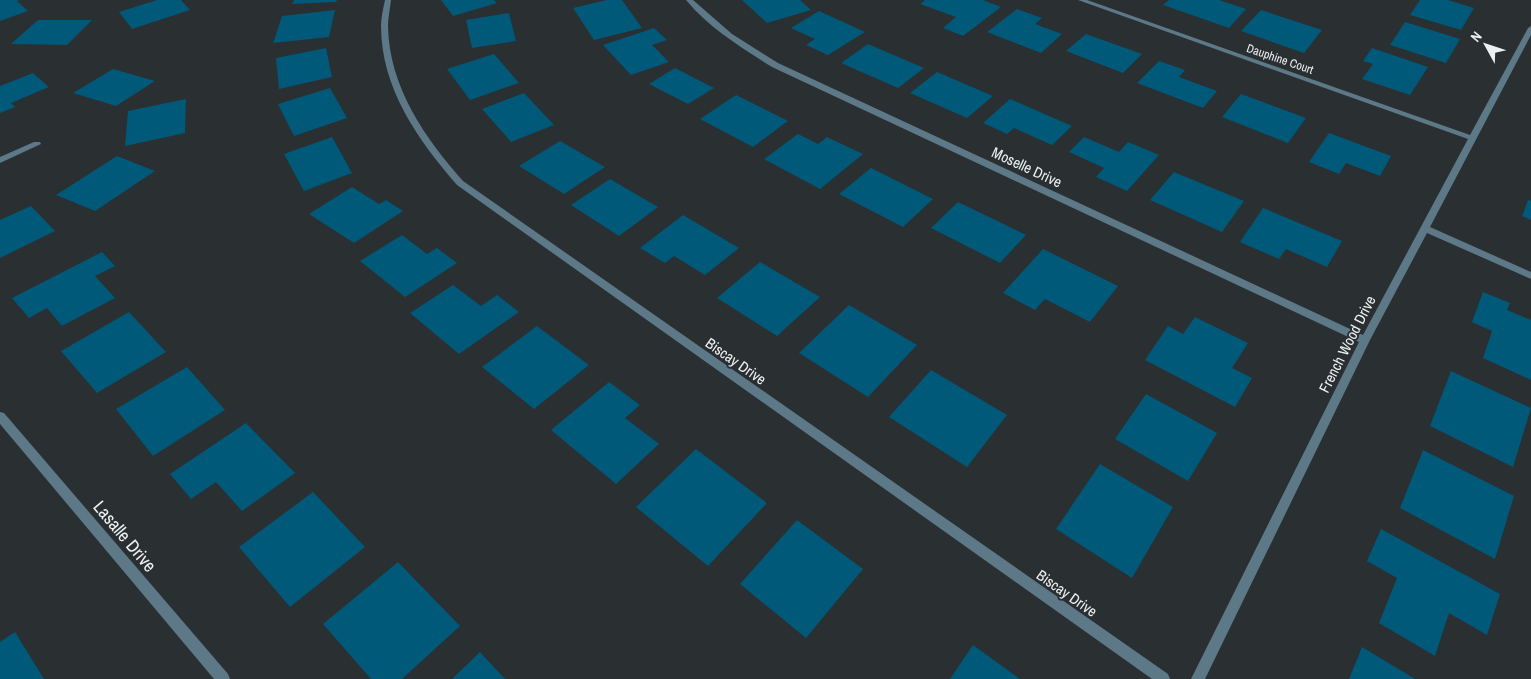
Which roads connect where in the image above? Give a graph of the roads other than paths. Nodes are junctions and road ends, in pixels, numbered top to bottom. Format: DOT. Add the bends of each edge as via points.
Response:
graph roads {
  1 [pos="388,0"];
  2 [pos="690,0"];
  3 [pos="1081,0"];
  4 [pos="1531,28"];
  5 [pos="1472,138"];
  6 [pos="38,144"];
  7 [pos="0,160"];
  8 [pos="1424,228"];
  9 [pos="1531,276"];
  10 [pos="1365,340"];
  11 [pos="0,416"];
  12 [pos="223,679"];
  13 [pos="1164,679"];
  14 [pos="1198,679"];
  1 -- 13 [label="street, Biscay Drive" via="383,18 386,59 408,112 441,163 460,183"];
  2 -- 10 [label="street, Moselle Drive" via="743,46 775,64"];
  3 -- 5 [label="street, Dauphine Court"];
  4 -- 5 [label="street, French Wood Drive"];
  5 -- 8 [label="street, French Wood Drive"];
  6 -- 7 [label="street"];
  8 -- 9 [label="street"];
  8 -- 10 [label="street, French Wood Drive"];
  10 -- 14 [label="street, French Wood Drive"];
  11 -- 12 [label="street, Lasalle Drive"];
}
